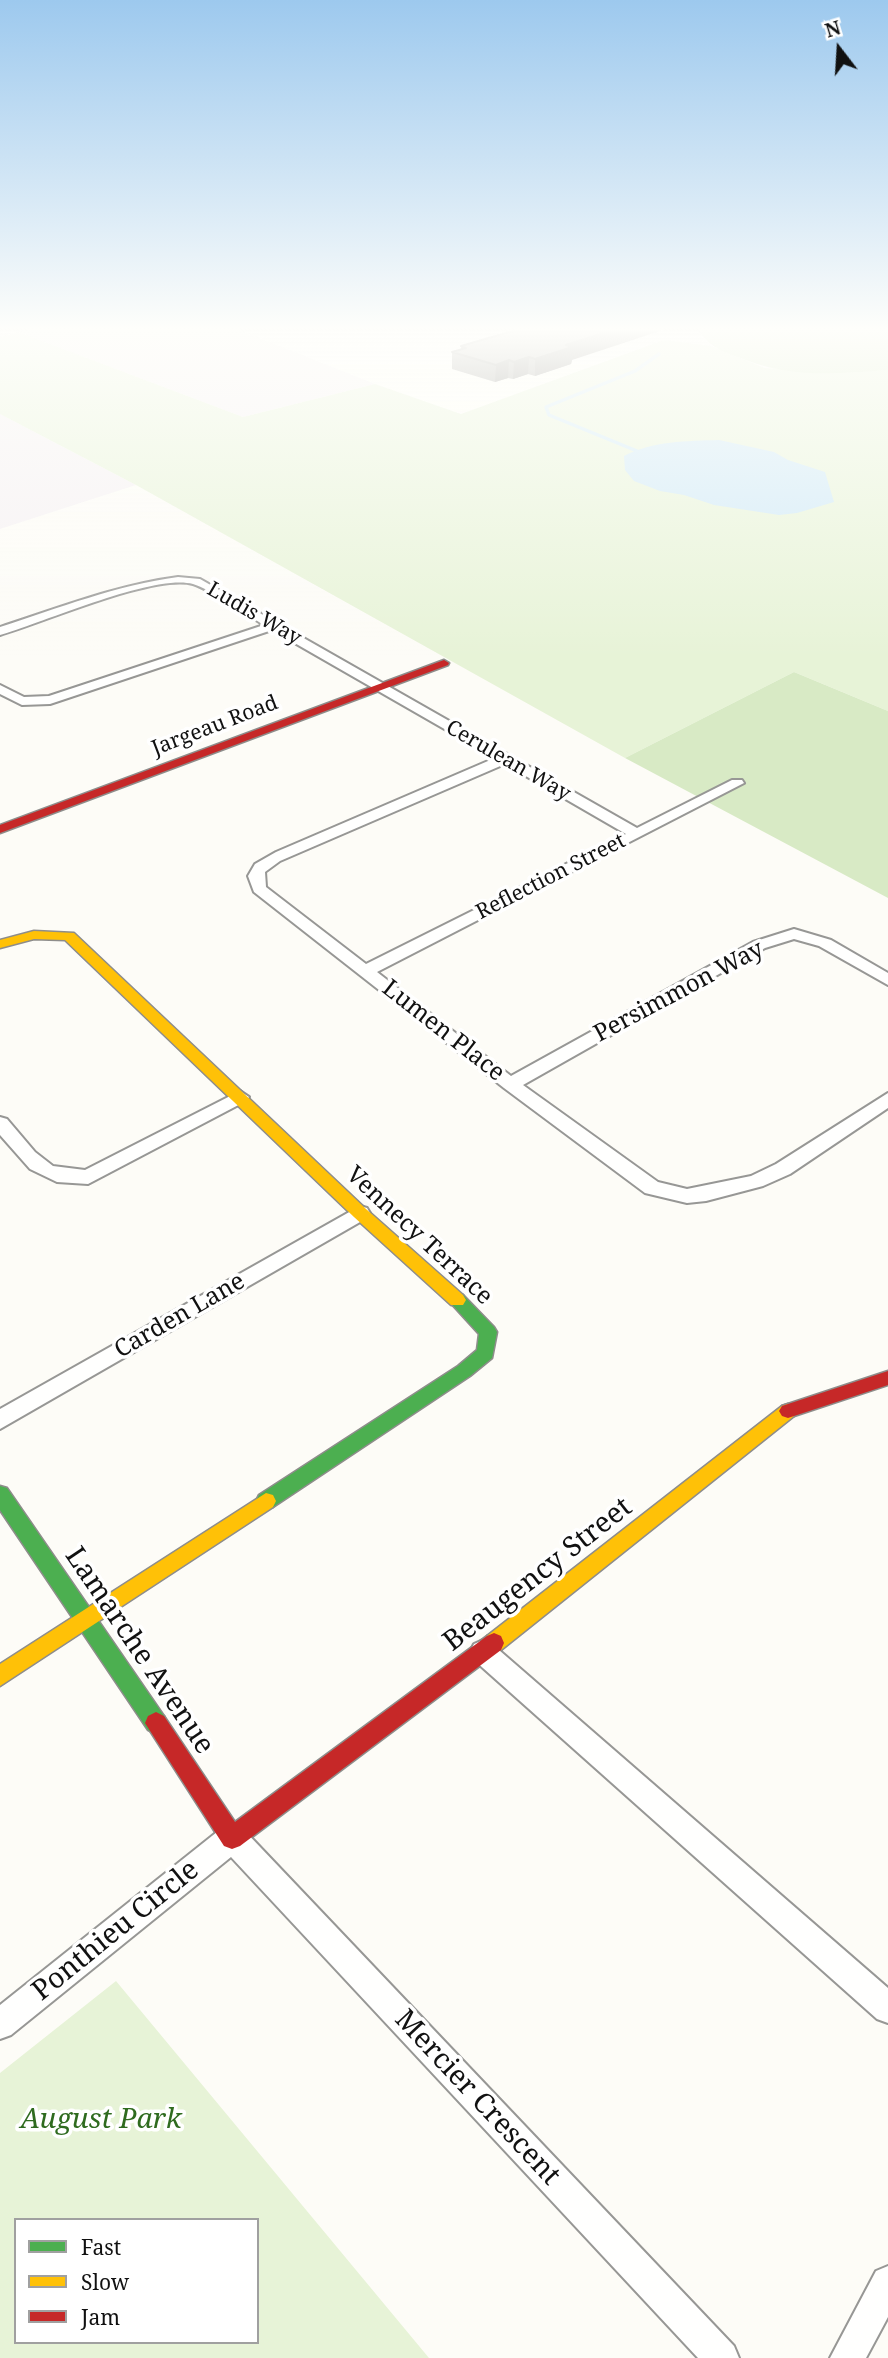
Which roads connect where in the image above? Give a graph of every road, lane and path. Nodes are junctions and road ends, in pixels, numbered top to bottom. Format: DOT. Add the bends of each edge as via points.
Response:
graph roads {
  1 [pos="275,625"];
  2 [pos="0,631"];
  3 [pos="444,663"];
  4 [pos="380,686"];
  5 [pos="0,689"];
  6 [pos="505,759"];
  7 [pos="737,783"];
  8 [pos="0,830"];
  9 [pos="637,834"];
  10 [pos="0,944"];
  11 [pos="366,971"];
  12 [pos="888,981"];
  13 [pos="510,1084"];
  14 [pos="240,1097"];
  15 [pos="888,1099"];
  16 [pos="0,1123"];
  17 [pos="360,1213"];
  18 [pos="888,1378"];
  19 [pos="0,1420"];
  20 [pos="0,1494"];
  21 [pos="87,1619"];
  22 [pos="483,1652"];
  23 [pos="0,1676"];
  24 [pos="232,1838"];
  25 [pos="888,2008"];
  26 [pos="0,2024"];
  27 [pos="888,2283"];
  28 [pos="722,2358"];
  29 [pos="847,2358"];
  1 -- 2 [label="street, Ludis Way" via="208,586 183,579 148,584"];
  1 -- 4 [label="street, Ludis Way"];
  1 -- 5 [label="street" via="50,700 22,701"];
  3 -- 4 [label="street, Jargeau Road"];
  4 -- 6 [label="street, Cerulean Way"];
  4 -- 8 [label="street, Jargeau Road"];
  6 -- 9 [label="street, Cerulean Way"];
  6 -- 11 [label="street, Lumen Place" via="281,855 256,872 259,889"];
  7 -- 9 [label="street, Reflection Street"];
  9 -- 11 [label="street, Reflection Street"];
  10 -- 14 [label="street, Vennecy Terrace" via="25,935 69,936"];
  11 -- 13 [label="street, Lumen Place"];
  12 -- 13 [label="street, Persimmon Way" via="825,943 794,934 760,945"];
  13 -- 15 [label="street, Lumen Place" via="652,1188 687,1196 756,1181 783,1169"];
  14 -- 16 [label="street" via="88,1177 66,1179 44,1172"];
  14 -- 17 [label="street, Vennecy Terrace"];
  17 -- 19 [label="street, Carden Lane"];
  17 -- 21 [label="street, Vennecy Terrace" via="471,1312 488,1332 486,1353"];
  18 -- 22 [label="street, Beaugency Street" via="783,1413"];
  20 -- 21 [label="street, Lamarche Avenue"];
  21 -- 23 [label="street"];
  21 -- 24 [label="street, Lamarche Avenue"];
  22 -- 24 [label="street, Beaugency Street"];
  22 -- 25 [label="street"];
  24 -- 26 [label="street, Ponthieu Circle"];
  24 -- 28 [label="street, Mercier Crescent"];
  27 -- 29 [label="street"];
}
